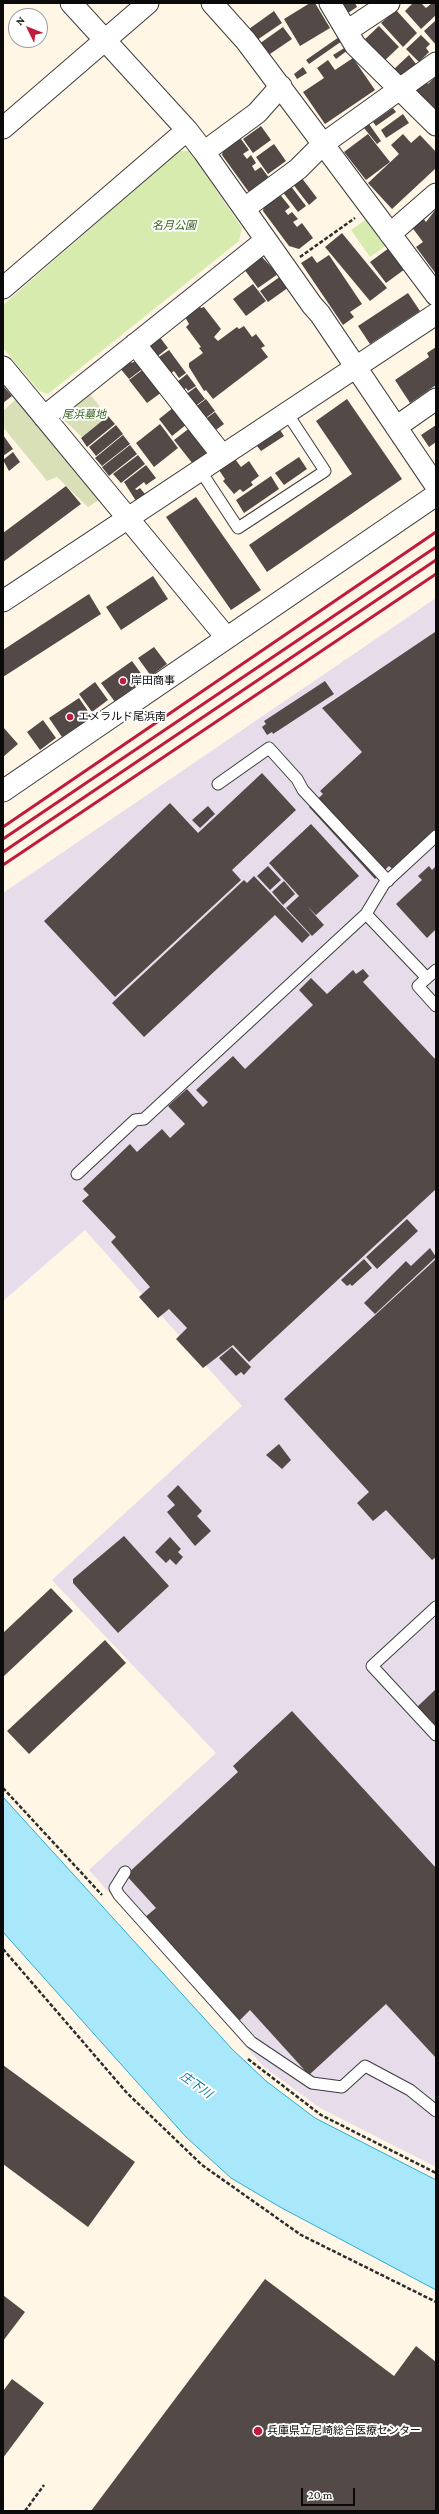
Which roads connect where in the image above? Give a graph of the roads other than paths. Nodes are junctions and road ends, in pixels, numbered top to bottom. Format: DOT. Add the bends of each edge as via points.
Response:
graph roads {
  1 [pos="71,3"];
  2 [pos="148,3"];
  3 [pos="212,3"];
  4 [pos="330,3"];
  5 [pos="389,3"];
  6 [pos="347,31"];
  7 [pos="105,40"];
  8 [pos="436,63"];
  9 [pos="281,86"];
  10 [pos="400,89"];
  11 [pos="436,125"];
  12 [pos="3,128"];
  13 [pos="187,130"];
  14 [pos="323,144"];
  15 [pos="204,152"];
  16 [pos="436,194"];
  17 [pos="245,208"];
  18 [pos="390,234"];
  19 [pos="266,240"];
  20 [pos="3,288"];
  21 [pos="436,295"];
  22 [pos="436,314"];
  23 [pos="135,344"];
  24 [pos="356,366"];
  25 [pos="3,367"];
  26 [pos="436,399"];
  27 [pos="287,413"];
  28 [pos="44,417"];
  29 [pos="396,427"];
  30 [pos="222,455"];
  31 [pos="200,470"];
  32 [pos="436,486"];
  33 [pos="436,495"];
  34 [pos="127,518"];
  35 [pos="3,601"];
  36 [pos="226,638"];
  37 [pos="218,784"];
  38 [pos="3,791"];
  39 [pos="436,836"];
  40 [pos="388,881"];
  41 [pos="366,914"];
  42 [pos="436,970"];
  43 [pos="426,978"];
  44 [pos="436,1006"];
  45 [pos="77,1174"];
  46 [pos="436,1606"];
  47 [pos="436,1735"];
  48 [pos="125,1872"];
  49 [pos="436,2111"];
  1 -- 7 [label="street"];
  2 -- 7 [label="street"];
  3 -- 9 [label="street"];
  4 -- 6 [label="street"];
  5 -- 6 [label="street"];
  6 -- 10 [label="street" via="355,45"];
  7 -- 12 [label="street"];
  7 -- 13 [label="street"];
  8 -- 10 [label="street"];
  9 -- 14 [label="street"];
  9 -- 15 [label="street" via="257,113"];
  10 -- 11 [label="street"];
  10 -- 14 [label="street"];
  13 -- 15 [label="street"];
  13 -- 20 [label="street"];
  14 -- 17 [label="street" via="298,170"];
  14 -- 18 [label="street"];
  15 -- 17 [label="street"];
  16 -- 18 [label="street"];
  17 -- 19 [label="street"];
  18 -- 21 [label="street"];
  19 -- 23 [label="street"];
  19 -- 24 [label="street"];
  22 -- 24 [label="street"];
  23 -- 28 [label="street"];
  23 -- 30 [label="street"];
  24 -- 27 [label="street"];
  24 -- 29 [label="street"];
  25 -- 28 [label="street"];
  26 -- 29 [label="street"];
  27 -- 30 [label="street"];
  27 -- 31 [label="lane" via="325,471 238,528"];
  28 -- 34 [label="street"];
  29 -- 32 [label="street"];
  30 -- 31 [label="street"];
  31 -- 34 [label="street"];
  33 -- 36 [label="street"];
  34 -- 35 [label="street"];
  34 -- 36 [label="street"];
  36 -- 38 [label="street"];
  37 -- 40 [label="lane" via="268,748 297,779 303,790"];
  39 -- 40 [label="lane"];
  40 -- 41 [label="lane"];
  41 -- 43 [label="lane"];
  41 -- 45 [label="lane" via="144,1119 134,1120"];
  42 -- 43 [label="lane"];
  43 -- 44 [label="lane" via="418,986"];
  46 -- 47 [label="lane" via="372,1666"];
  48 -- 49 [label="lane" via="114,1888 119,1895 251,2042 312,2083 342,2087 365,2066 410,2090"];
}
